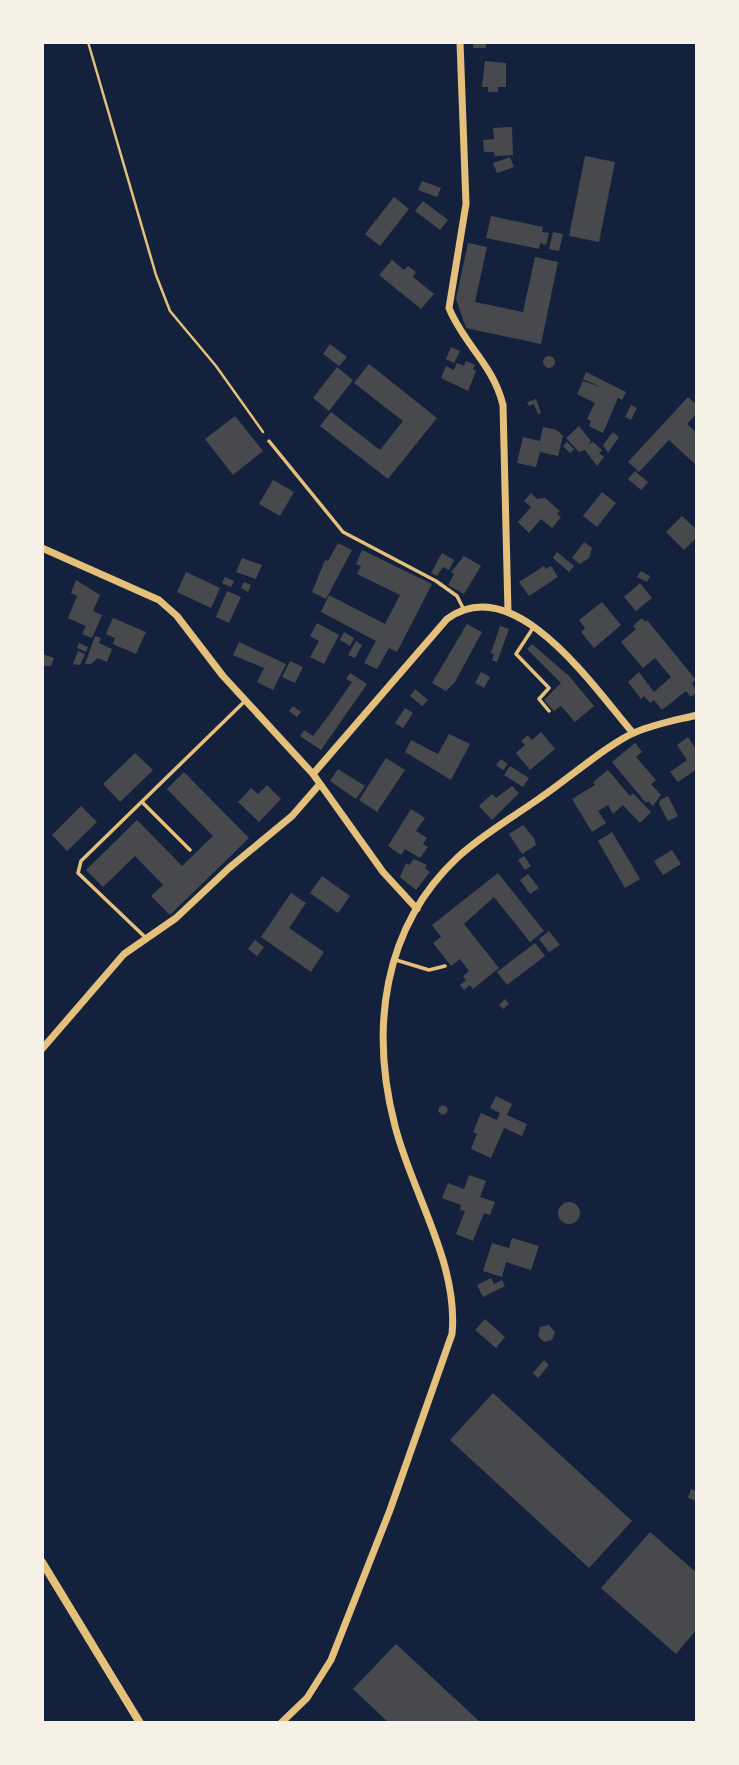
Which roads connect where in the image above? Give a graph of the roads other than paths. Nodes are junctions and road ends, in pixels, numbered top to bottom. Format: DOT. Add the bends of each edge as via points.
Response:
graph roads {
  1 [pos="460,42"];
  2 [pos="269,441"];
  3 [pos="42,548"];
  4 [pos="463,608"];
  5 [pos="508,612"];
  6 [pos="534,626"];
  7 [pos="245,701"];
  8 [pos="549,712"];
  9 [pos="697,715"];
  10 [pos="633,733"];
  11 [pos="313,774"];
  12 [pos="320,785"];
  13 [pos="142,802"];
  14 [pos="190,850"];
  15 [pos="417,909"];
  16 [pos="146,939"];
  17 [pos="394,960"];
  18 [pos="445,965"];
  19 [pos="42,1049"];
  20 [pos="42,1562"];
  21 [pos="140,1723"];
  22 [pos="281,1723"];
  1 -- 5 [label="street" via="466,204 449,307 489,366 503,405"];
  2 -- 4 [label="lane" via="343,532 436,581 457,596"];
  3 -- 7 [label="street" via="159,600"];
  4 -- 5 [label="street"];
  4 -- 11 [label="street" via="447,620"];
  5 -- 6 [label="street"];
  6 -- 8 [label="lane" via="516,654 549,688 539,699"];
  6 -- 10 [label="street"];
  7 -- 11 [label="street"];
  7 -- 13 [label="lane"];
  9 -- 10 [label="street"];
  10 -- 15 [label="street" via="459,856"];
  11 -- 12 [label="street"];
  12 -- 15 [label="street" via="383,872"];
  12 -- 16 [label="street" via="292,816"];
  13 -- 14 [label="lane"];
  13 -- 16 [label="lane" via="81,861 78,873"];
  15 -- 17 [label="street"];
  16 -- 19 [label="street" via="101,978"];
  17 -- 18 [label="lane" via="429,970"];
  17 -- 22 [label="street" via="383,1000 384,1081 408,1170 451,1285 452,1334 331,1660 307,1698"];
  20 -- 21 [label="street"];
}
